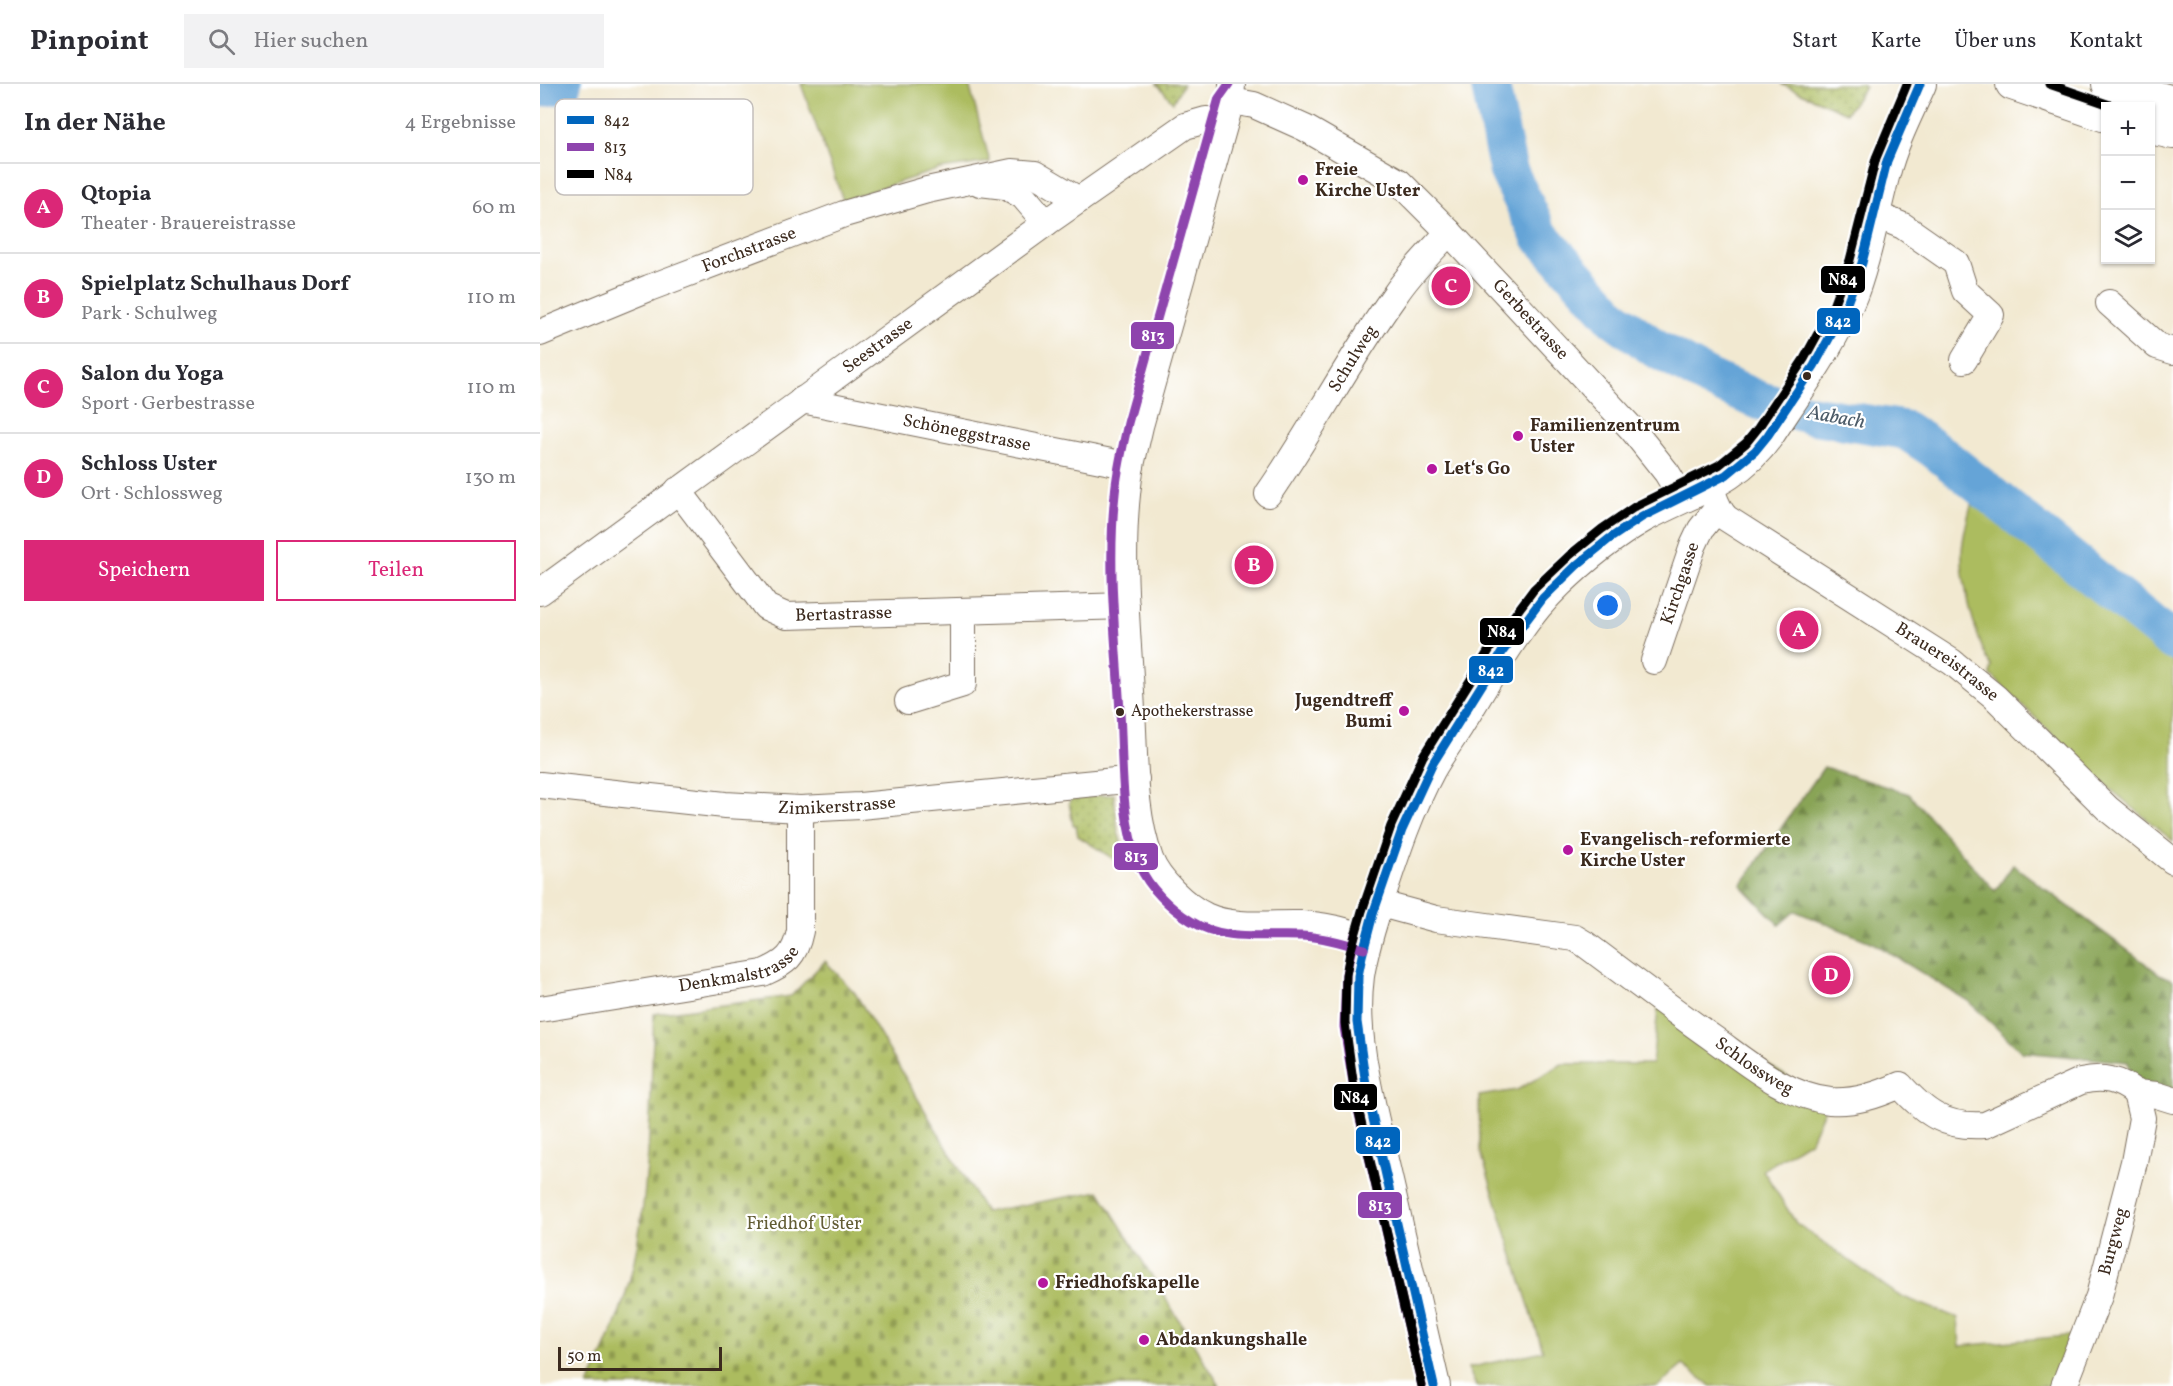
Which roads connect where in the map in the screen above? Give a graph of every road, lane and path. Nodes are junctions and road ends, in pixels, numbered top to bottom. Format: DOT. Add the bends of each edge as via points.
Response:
graph roads {
  1 [pos="1895,84"];
  2 [pos="1920,84"];
  3 [pos="2012,84"];
  4 [pos="2108,84"];
  5 [pos="1233,97"];
  6 [pos="2173,102"];
  7 [pos="2101,114"];
  8 [pos="2155,115"];
  9 [pos="2173,119"];
  10 [pos="2155,129"];
  11 [pos="1898,130"];
  12 [pos="2173,133"];
  13 [pos="962,181"];
  14 [pos="1079,200"];
  15 [pos="1874,214"];
  16 [pos="1046,223"];
  17 [pos="1449,232"];
  18 [pos="2109,303"];
  19 [pos="540,333"];
  20 [pos="2173,351"];
  21 [pos="1964,360"];
  22 [pos="802,400"];
  23 [pos="1131,466"];
  24 [pos="678,490"];
  25 [pos="1268,494"];
  26 [pos="1713,497"];
  27 [pos="1682,498"];
  28 [pos="540,591"];
  29 [pos="1126,606"];
  30 [pos="963,611"];
  31 [pos="1654,661"];
  32 [pos="908,701"];
  33 [pos="1136,779"];
  34 [pos="540,785"];
  35 [pos="800,808"];
  36 [pos="2173,861"];
  37 [pos="1377,903"];
  38 [pos="1367,937"];
  39 [pos="540,1009"];
  40 [pos="2136,1093"];
  41 [pos="2173,1100"];
  42 [pos="1434,1386"];
  43 [pos="2064,1386"];
  1 -- 11 [label="main road"];
  2 -- 11 [label="main road"];
  3 -- 7 [label="main road"];
  4 -- 6 [label="main road"];
  5 -- 14 [label="street, Seestrasse" via="1206,120 1185,126"];
  5 -- 17 [label="street, Gerbestrasse" via="1305,128 1399,182"];
  5 -- 23 [label="street"];
  8 -- 9 [label="street"];
  10 -- 12 [label="main road"];
  11 -- 15 [label="main road"];
  13 -- 14 [label="street, Forchstrasse" via="1012,172 1035,174"];
  13 -- 16 [label="street, Forchstrasse" via="1005,186 1023,196"];
  13 -- 19 [label="street, Forchstrasse" via="844,214"];
  14 -- 16 [label="street, Seestrasse"];
  15 -- 21 [label="street" via="1903,225 1956,262 1965,291 1991,315"];
  15 -- 26 [label="main road" via="1851,295 1836,327 1756,452"];
  16 -- 22 [label="street, Seestrasse"];
  17 -- 25 [label="street, Schulweg" via="1396,293"];
  17 -- 27 [label="street, Gerbestrasse" via="1632,429 1667,472"];
  18 -- 20 [label="street" via="2157,346"];
  22 -- 23 [label="street, Schöneggstrasse"];
  22 -- 24 [label="street, Seestrasse"];
  23 -- 29 [label="street" via="1125,545"];
  24 -- 28 [label="street, Seestrasse"];
  24 -- 30 [label="street, Bertastrasse" via="766,607 786,616"];
  26 -- 27 [label="main road"];
  26 -- 31 [label="street, Kirchgasse"];
  26 -- 36 [label="street, Brauereistrasse" via="1726,518 1953,662 1995,697 2108,809"];
  27 -- 37 [label="main road" via="1642,517 1595,548 1532,610 1431,766 1407,817"];
  29 -- 30 [label="street, Bertastrasse"];
  29 -- 33 [label="street"];
  30 -- 32 [label="street" via="963,684"];
  33 -- 35 [label="street, Zimikerstrasse" via="860,806"];
  33 -- 38 [label="street" via="1142,832 1151,861 1184,902 1207,916 1237,924 1330,926"];
  34 -- 35 [label="street, Zimikerstrasse" via="725,805"];
  35 -- 39 [label="street, Denkmalstrasse" via="800,931 797,945 784,962 763,973"];
  37 -- 38 [label="main road"];
  37 -- 40 [label="street, Schlossweg" via="1436,919 1575,938 1768,1078 1828,1101 1860,1099 1900,1085 1938,1118 1973,1126 1985,1125 2081,1081 2112,1079"];
  38 -- 42 [label="main road" via="1358,976 1356,1025 1368,1098"];
  40 -- 41 [label="street"];
  40 -- 43 [label="street, Burgweg" via="2142,1118 2134,1162 2099,1296"];
}
